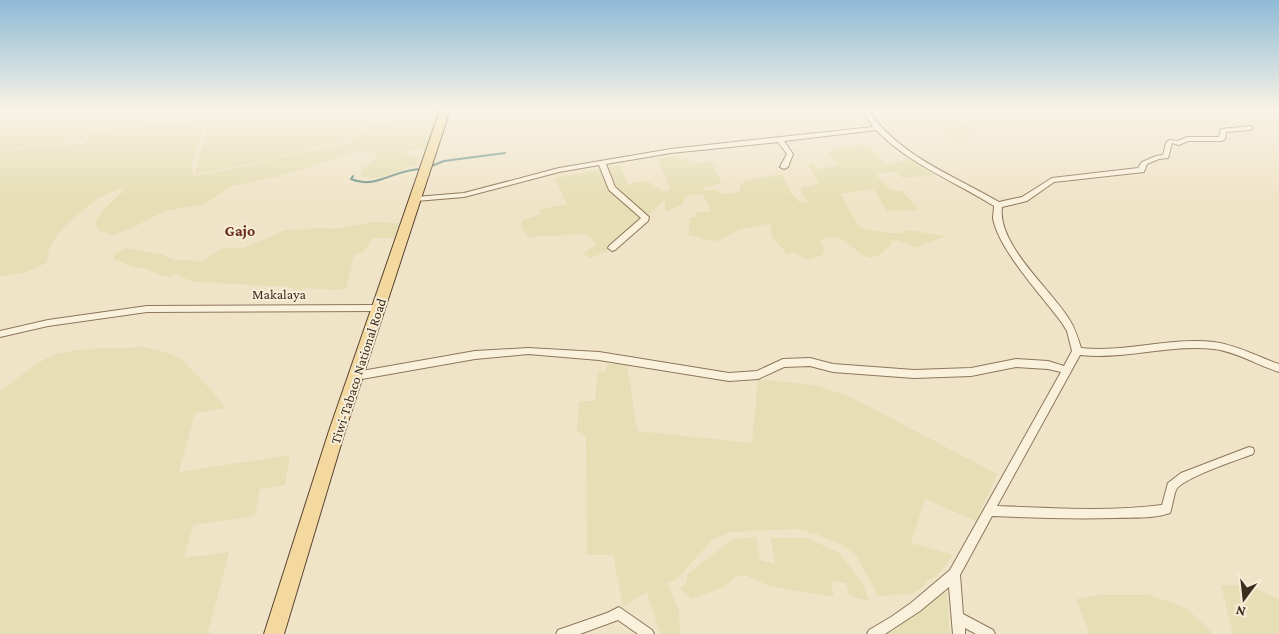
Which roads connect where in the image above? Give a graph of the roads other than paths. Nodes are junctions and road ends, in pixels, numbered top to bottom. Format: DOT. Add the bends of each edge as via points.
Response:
graph roads {
  1 [pos="435,140"];
  2 [pos="780,140"];
  3 [pos="783,140"];
  4 [pos="891,140"];
  5 [pos="1186,140"];
  6 [pos="602,164"];
  7 [pos="784,167"];
  8 [pos="416,200"];
  9 [pos="998,205"];
  10 [pos="612,248"];
  11 [pos="379,308"];
  12 [pos="0,334"];
  13 [pos="1077,352"];
  14 [pos="1279,368"];
  15 [pos="358,369"];
  16 [pos="1067,370"];
  17 [pos="1249,451"];
  18 [pos="990,511"];
  19 [pos="954,574"];
  20 [pos="957,617"];
  21 [pos="274,634"];
  22 [pos="562,634"];
  23 [pos="648,634"];
  24 [pos="873,634"];
  25 [pos="958,634"];
  26 [pos="989,634"];
  1 -- 8 [label="main road, Tiwi-Tabaco National Road"];
  2 -- 3 [label="street"];
  2 -- 6 [label="street" via="686,149"];
  2 -- 7 [label="street" via="790,154"];
  4 -- 9 [label="street" via="916,159"];
  5 -- 9 [label="street" via="1178,143 1171,141 1166,157 1144,163 1142,170 1052,180 1024,199"];
  6 -- 8 [label="street" via="559,170 464,195"];
  6 -- 10 [label="street" via="612,188 645,217"];
  8 -- 11 [label="main road, Tiwi-Tabaco National Road"];
  9 -- 13 [label="street" via="996,219 1006,241 1066,321"];
  11 -- 12 [label="street, Makalaya" via="147,309 48,323"];
  11 -- 15 [label="main road, Tiwi-Tabaco National Road"];
  13 -- 14 [label="street" via="1120,353 1208,345 1231,348"];
  13 -- 16 [label="street"];
  15 -- 16 [label="street" via="528,351 600,356 728,377 758,375 783,363 810,362 834,368 914,374 971,372 1016,363"];
  15 -- 21 [label="main road, Tiwi-Tabaco National Road"];
  16 -- 18 [label="street"];
  17 -- 18 [label="street" via="1185,476 1172,486 1166,509 1072,514"];
  18 -- 19 [label="street"];
  19 -- 20 [label="street"];
  19 -- 24 [label="street" via="896,621"];
  20 -- 25 [label="street"];
  20 -- 26 [label="street"];
  22 -- 23 [label="street" via="620,613"];
}
